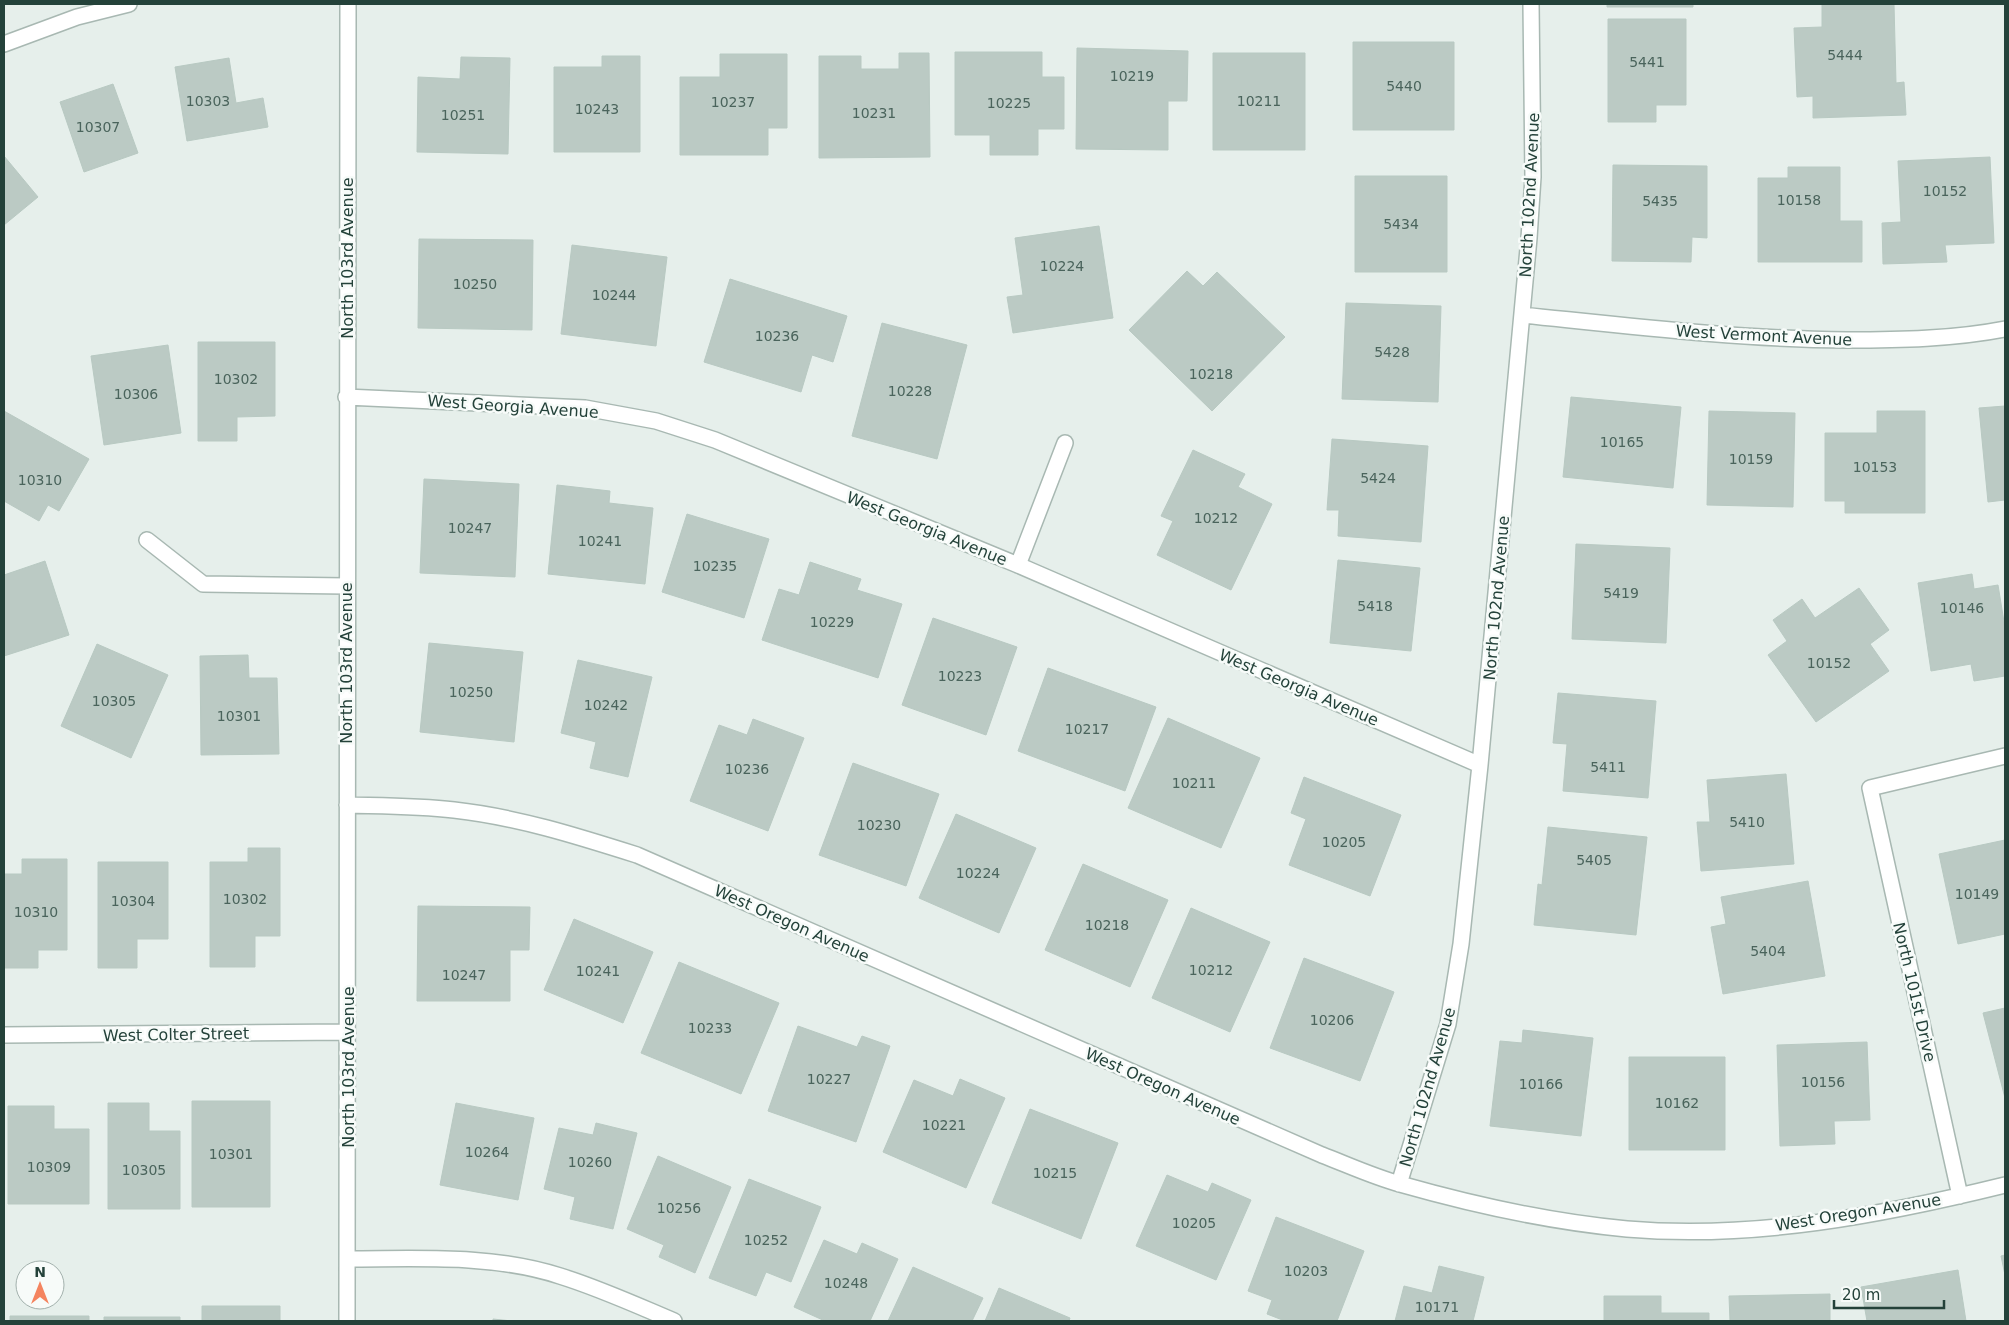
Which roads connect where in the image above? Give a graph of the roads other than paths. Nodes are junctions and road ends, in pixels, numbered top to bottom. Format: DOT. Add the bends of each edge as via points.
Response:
graph roads {
  1 [pos="129,4"];
  2 [pos="348,4"];
  3 [pos="1531,4"];
  4 [pos="4,44"];
  5 [pos="1522,315"];
  6 [pos="2005,329"];
  7 [pos="346,397"];
  8 [pos="1065,444"];
  9 [pos="147,540"];
  10 [pos="1018,566"];
  11 [pos="346,586"];
  12 [pos="2005,756"];
  13 [pos="1480,765"];
  14 [pos="347,805"];
  15 [pos="348,1032"];
  16 [pos="4,1035"];
  17 [pos="1399,1184"];
  18 [pos="2005,1184"];
  19 [pos="1960,1196"];
  20 [pos="348,1259"];
  21 [pos="347,1321"];
  22 [pos="674,1321"];
  1 -- 4 [label="street" via="77,17"];
  2 -- 7 [label="street, North 103rd Avenue"];
  3 -- 5 [label="street, North 102nd Avenue" via="1533,177"];
  5 -- 6 [label="street, West Vermont Avenue" via="1808,340 1892,340"];
  5 -- 13 [label="street, North 102nd Avenue"];
  7 -- 10 [label="street, West Georgia Avenue" via="585,408 656,421 715,440"];
  7 -- 11 [label="street, North 103rd Avenue"];
  8 -- 10 [label="street"];
  9 -- 11 [label="street" via="203,584"];
  10 -- 13 [label="street, West Georgia Avenue"];
  11 -- 14 [label="street, North 103rd Avenue"];
  12 -- 19 [label="street, North 101st Drive" via="1870,788"];
  13 -- 17 [label="street, North 102nd Avenue" via="1461,944 1448,1024"];
  14 -- 15 [label="street, North 103rd Avenue"];
  14 -- 17 [label="street, West Oregon Avenue" via="453,810 486,815 637,855 1322,1156"];
  15 -- 16 [label="street, West Colter Street"];
  15 -- 20 [label="street, North 103rd Avenue"];
  17 -- 19 [label="street, West Oregon Avenue" via="1550,1220 1628,1229 1790,1226"];
  18 -- 19 [label="street, West Oregon Avenue"];
  20 -- 21 [label="street, North 103rd Avenue"];
  20 -- 22 [label="street" via="455,1259 502,1264 559,1275"];
}
